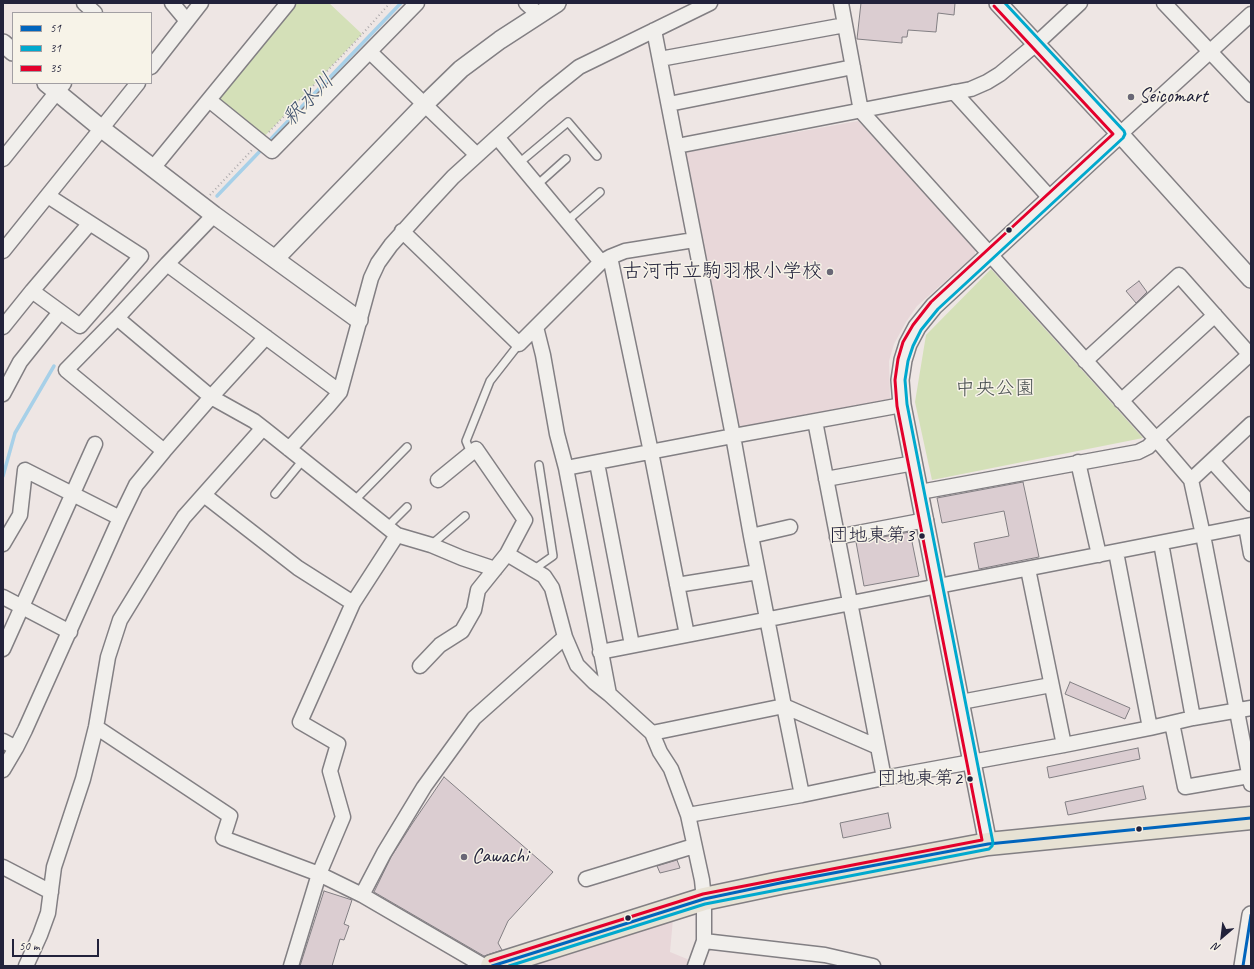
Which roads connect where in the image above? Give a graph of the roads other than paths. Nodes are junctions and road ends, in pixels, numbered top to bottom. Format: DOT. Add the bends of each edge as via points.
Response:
graph roads {
  1 [pos="84,3"];
  2 [pos="172,3"];
  3 [pos="201,3"];
  4 [pos="288,3"];
  5 [pos="417,3"];
  6 [pos="557,3"];
  7 [pos="841,3"];
  8 [pos="998,3"];
  9 [pos="1080,3"];
  10 [pos="1164,3"];
  11 [pos="706,4"];
  12 [pos="532,9"];
  13 [pos="94,12"];
  14 [pos="1251,14"];
  15 [pos="187,21"];
  16 [pos="845,25"];
  17 [pos="654,30"];
  18 [pos="3,43"];
  19 [pos="1036,44"];
  20 [pos="12,51"];
  21 [pos="370,52"];
  22 [pos="1210,52"];
  23 [pos="660,59"];
  24 [pos="152,66"];
  25 [pos="853,67"];
  26 [pos="137,84"];
  27 [pos="56,86"];
  28 [pos="1249,89"];
  29 [pos="954,92"];
  30 [pos="209,100"];
  31 [pos="424,104"];
  32 [pos="669,104"];
  33 [pos="860,111"];
  34 [pos="102,129"];
  35 [pos="1120,134"];
  36 [pos="497,137"];
  37 [pos="677,146"];
  38 [pos="6,150"];
  39 [pos="477,155"];
  40 [pos="597,156"];
  41 [pos="566,159"];
  42 [pos="519,163"];
  43 [pos="153,168"];
  44 [pos="537,185"];
  45 [pos="600,192"];
  46 [pos="48,196"];
  47 [pos="1051,199"];
  48 [pos="214,215"];
  49 [pos="567,221"];
  50 [pos="90,223"];
  51 [pos="402,231"];
  52 [pos="694,240"];
  53 [pos="3,251"];
  54 [pos="990,255"];
  55 [pos="275,259"];
  56 [pos="605,260"];
  57 [pos="167,264"];
  58 [pos="1251,279"];
  59 [pos="32,291"];
  60 [pos="60,312"];
  61 [pos="1215,315"];
  62 [pos="117,318"];
  63 [pos="359,320"];
  64 [pos="3,327"];
  65 [pos="536,328"];
  66 [pos="266,337"];
  67 [pos="519,344"];
  68 [pos="1250,355"];
  69 [pos="1086,361"];
  70 [pos="340,392"];
  71 [pos="3,394"];
  72 [pos="211,397"];
  73 [pos="1121,401"];
  74 [pos="902,405"];
  75 [pos="815,421"];
  76 [pos="1251,424"];
  77 [pos="264,428"];
  78 [pos="734,436"];
  79 [pos="1156,439"];
  80 [pos="95,444"];
  81 [pos="407,447"];
  82 [pos="289,449"];
  83 [pos="164,451"];
  84 [pos="651,452"];
  85 [pos="471,453"];
  86 [pos="303,460"];
  87 [pos="1212,461"];
  88 [pos="1078,462"];
  89 [pos="597,463"];
  90 [pos="914,463"];
  91 [pos="539,465"];
  92 [pos="566,468"];
  93 [pos="826,479"];
  94 [pos="438,480"];
  95 [pos="1191,480"];
  96 [pos="920,492"];
  97 [pos="275,494"];
  98 [pos="73,495"];
  99 [pos="204,495"];
  100 [pos="1250,500"];
  101 [pos="354,501"];
  102 [pos="407,506"];
  103 [pos="465,516"];
  104 [pos="120,518"];
  105 [pos="926,520"];
  106 [pos="1248,526"];
  107 [pos="790,527"];
  108 [pos="392,531"];
  109 [pos="1203,535"];
  110 [pos="751,536"];
  111 [pos="837,537"];
  112 [pos="1161,543"];
  113 [pos="3,544"];
  114 [pos="431,545"];
  115 [pos="1116,552"];
  116 [pos="507,554"];
  117 [pos="1251,554"];
  118 [pos="1099,555"];
  119 [pos="495,569"];
  120 [pos="1028,569"];
  121 [pos="533,570"];
  122 [pos="758,572"];
  123 [pos="677,585"];
  124 [pos="938,586"];
  125 [pos="3,597"];
  126 [pos="850,602"];
  127 [pos="353,603"];
  128 [pos="23,608"];
  129 [pos="768,620"];
  130 [pos="70,632"];
  131 [pos="687,635"];
  132 [pos="565,637"];
  133 [pos="632,645"];
  134 [pos="3,649"];
  135 [pos="600,652"];
  136 [pos="420,666"];
  137 [pos="1051,685"];
  138 [pos="609,694"];
  139 [pos="961,702"];
  140 [pos="784,706"];
  141 [pos="1244,709"];
  142 [pos="1193,718"];
  143 [pos="1172,723"];
  144 [pos="96,727"];
  145 [pos="1150,728"];
  146 [pos="652,733"];
  147 [pos="3,741"];
  148 [pos="1064,745"];
  149 [pos="878,747"];
  150 [pos="16,748"];
  151 [pos="972,762"];
  152 [pos="3,770"];
  153 [pos="884,778"];
  154 [pos="1250,780"];
  155 [pos="802,795"];
  156 [pos="688,815"];
  157 [pos="1251,818"];
  158 [pos="988,844"];
  159 [pos="694,846"];
  160 [pos="3,867"];
  161 [pos="319,874"];
  162 [pos="586,879"];
  163 [pos="51,892"];
  164 [pos="362,895"];
  165 [pos="704,898"];
  166 [pos="1251,915"];
  167 [pos="704,941"];
  168 [pos="26,966"];
  169 [pos="291,966"];
  170 [pos="484,966"];
  171 [pos="492,966"];
  172 [pos="695,966"];
  173 [pos="873,966"];
  174 [pos="1243,966"];
  1 -- 13 [label="street"];
  2 -- 15 [label="street"];
  3 -- 15 [label="street"];
  4 -- 30 [label="street"];
  5 -- 21 [label="street"];
  6 -- 12 [label="street"];
  7 -- 16 [label="street"];
  8 -- 19 [label="street"];
  9 -- 19 [label="street"];
  10 -- 22 [label="street"];
  11 -- 17 [label="street"];
  12 -- 31 [label="street" via="500,40 462,69"];
  14 -- 22 [label="street"];
  15 -- 24 [label="street"];
  16 -- 23 [label="street"];
  16 -- 25 [label="street"];
  17 -- 23 [label="street"];
  17 -- 36 [label="street" via="579,67"];
  18 -- 20 [label="street"];
  19 -- 29 [label="street" via="1000,74 971,89"];
  19 -- 35 [label="street"];
  21 -- 30 [label="street" via="272,151"];
  21 -- 31 [label="street"];
  22 -- 28 [label="street"];
  22 -- 35 [label="street"];
  23 -- 32 [label="street"];
  25 -- 32 [label="street"];
  25 -- 33 [label="street"];
  26 -- 34 [label="street"];
  27 -- 34 [label="street"];
  27 -- 38 [label="street"];
  29 -- 33 [label="street"];
  29 -- 47 [label="street"];
  30 -- 43 [label="street"];
  31 -- 39 [label="street"];
  31 -- 55 [label="street"];
  32 -- 37 [label="street"];
  33 -- 37 [label="street"];
  33 -- 54 [label="street"];
  34 -- 43 [label="street"];
  34 -- 46 [label="street"];
  35 -- 47 [label="street"];
  35 -- 58 [label="street"];
  36 -- 39 [label="street"];
  36 -- 42 [label="street"];
  37 -- 52 [label="street"];
  39 -- 51 [label="street"];
  40 -- 42 [label="lane" via="568,122"];
  41 -- 44 [label="lane"];
  42 -- 44 [label="street"];
  43 -- 48 [label="street"];
  44 -- 49 [label="street"];
  45 -- 49 [label="lane"];
  46 -- 50 [label="street"];
  46 -- 53 [label="street"];
  47 -- 54 [label="street"];
  48 -- 55 [label="street"];
  48 -- 57 [label="street"];
  49 -- 56 [label="street"];
  50 -- 59 [label="street"];
  50 -- 60 [label="street" via="141,256 80,326"];
  51 -- 63 [label="street" via="378,263"];
  51 -- 67 [label="street"];
  52 -- 56 [label="street" via="625,251"];
  52 -- 78 [label="street"];
  54 -- 69 [label="street"];
  54 -- 74 [label="street" via="934,306 917,327 903,360 900,380"];
  55 -- 63 [label="street"];
  56 -- 65 [label="street"];
  56 -- 84 [label="street"];
  57 -- 62 [label="street"];
  57 -- 66 [label="street"];
  59 -- 60 [label="street"];
  59 -- 64 [label="street"];
  60 -- 71 [label="street" via="20,362"];
  61 -- 68 [label="street"];
  61 -- 69 [label="street" via="1179,276"];
  61 -- 73 [label="street"];
  62 -- 72 [label="street"];
  62 -- 83 [label="street" via="66,370"];
  63 -- 70 [label="street"];
  65 -- 67 [label="street"];
  65 -- 92 [label="street" via="544,355"];
  66 -- 70 [label="street"];
  66 -- 72 [label="street"];
  67 -- 85 [label="lane" via="490,381 466,440"];
  68 -- 79 [label="street"];
  69 -- 73 [label="street"];
  70 -- 82 [label="street"];
  72 -- 77 [label="street"];
  72 -- 83 [label="street"];
  73 -- 79 [label="street"];
  74 -- 75 [label="street"];
  74 -- 90 [label="street"];
  75 -- 78 [label="street"];
  75 -- 93 [label="street"];
  76 -- 87 [label="street"];
  77 -- 82 [label="street"];
  77 -- 99 [label="street"];
  78 -- 84 [label="street"];
  78 -- 110 [label="street"];
  79 -- 88 [label="street" via="1138,452"];
  79 -- 95 [label="street"];
  80 -- 98 [label="street"];
  81 -- 101 [label="lane"];
  82 -- 86 [label="street"];
  83 -- 104 [label="street" via="136,485"];
  84 -- 89 [label="street"];
  84 -- 123 [label="street"];
  85 -- 94 [label="street"];
  85 -- 116 [label="street" via="476,449 525,520"];
  86 -- 97 [label="lane"];
  86 -- 101 [label="street"];
  87 -- 95 [label="street"];
  87 -- 100 [label="street"];
  88 -- 96 [label="street"];
  88 -- 118 [label="street"];
  89 -- 92 [label="street"];
  89 -- 133 [label="street"];
  90 -- 93 [label="street"];
  90 -- 96 [label="street"];
  91 -- 121 [label="lane" via="553,556"];
  92 -- 135 [label="street"];
  93 -- 111 [label="street"];
  95 -- 109 [label="street"];
  96 -- 105 [label="street"];
  98 -- 104 [label="street"];
  98 -- 113 [label="street" via="25,470 20,515"];
  98 -- 128 [label="street"];
  99 -- 127 [label="street" via="298,568"];
  99 -- 144 [label="street" via="184,517 120,620 108,657"];
  101 -- 108 [label="street"];
  102 -- 108 [label="lane"];
  103 -- 114 [label="lane"];
  104 -- 130 [label="street"];
  105 -- 111 [label="street"];
  105 -- 124 [label="street"];
  106 -- 109 [label="street"];
  106 -- 117 [label="street"];
  107 -- 110 [label="street"];
  108 -- 114 [label="street"];
  108 -- 127 [label="street"];
  109 -- 112 [label="street"];
  109 -- 141 [label="street"];
  110 -- 122 [label="street"];
  111 -- 126 [label="street"];
  112 -- 115 [label="street"];
  112 -- 142 [label="street"];
  114 -- 119 [label="street"];
  115 -- 118 [label="street"];
  115 -- 145 [label="street"];
  116 -- 119 [label="street"];
  116 -- 121 [label="street"];
  118 -- 120 [label="street"];
  119 -- 136 [label="street" via="478,590 474,610 462,631 440,645"];
  120 -- 124 [label="street"];
  120 -- 137 [label="street"];
  121 -- 132 [label="street" via="544,576 552,588"];
  122 -- 123 [label="street"];
  122 -- 129 [label="street"];
  123 -- 131 [label="street"];
  124 -- 126 [label="street"];
  124 -- 139 [label="street"];
  125 -- 128 [label="street"];
  126 -- 129 [label="street"];
  126 -- 149 [label="street"];
  127 -- 161 [label="street" via="300,722 338,744 330,771 343,817"];
  128 -- 130 [label="street"];
  128 -- 134 [label="street"];
  129 -- 131 [label="street"];
  129 -- 140 [label="street"];
  130 -- 150 [label="street"];
  131 -- 133 [label="street"];
  132 -- 138 [label="street" via="577,665"];
  132 -- 164 [label="street" via="474,718 424,787 384,852"];
  133 -- 135 [label="street"];
  135 -- 138 [label="street"];
  137 -- 139 [label="street"];
  137 -- 148 [label="street"];
  138 -- 146 [label="street"];
  139 -- 151 [label="street"];
  140 -- 146 [label="street"];
  140 -- 149 [label="street"];
  140 -- 155 [label="street"];
  141 -- 142 [label="street"];
  141 -- 154 [label="street"];
  142 -- 143 [label="street"];
  143 -- 145 [label="street"];
  143 -- 154 [label="street" via="1185,788"];
  144 -- 161 [label="street" via="230,816 223,838"];
  144 -- 163 [label="street" via="76,802 54,868"];
  145 -- 148 [label="street"];
  146 -- 156 [label="street" via="671,769"];
  147 -- 150 [label="street"];
  148 -- 151 [label="street"];
  149 -- 153 [label="street"];
  150 -- 152 [label="street"];
  151 -- 153 [label="street"];
  151 -- 158 [label="street"];
  153 -- 155 [label="street"];
  155 -- 156 [label="street"];
  156 -- 159 [label="street"];
  157 -- 158 [label="main road"];
  158 -- 165 [label="main road"];
  159 -- 162 [label="street"];
  159 -- 165 [label="street"];
  160 -- 163 [label="street"];
  161 -- 164 [label="street"];
  161 -- 169 [label="street"];
  163 -- 168 [label="street" via="48,914"];
  164 -- 170 [label="street"];
  165 -- 167 [label="street"];
  165 -- 171 [label="main road"];
  166 -- 174 [label="street"];
  167 -- 172 [label="street"];
  167 -- 173 [label="street" via="825,955"];
}
